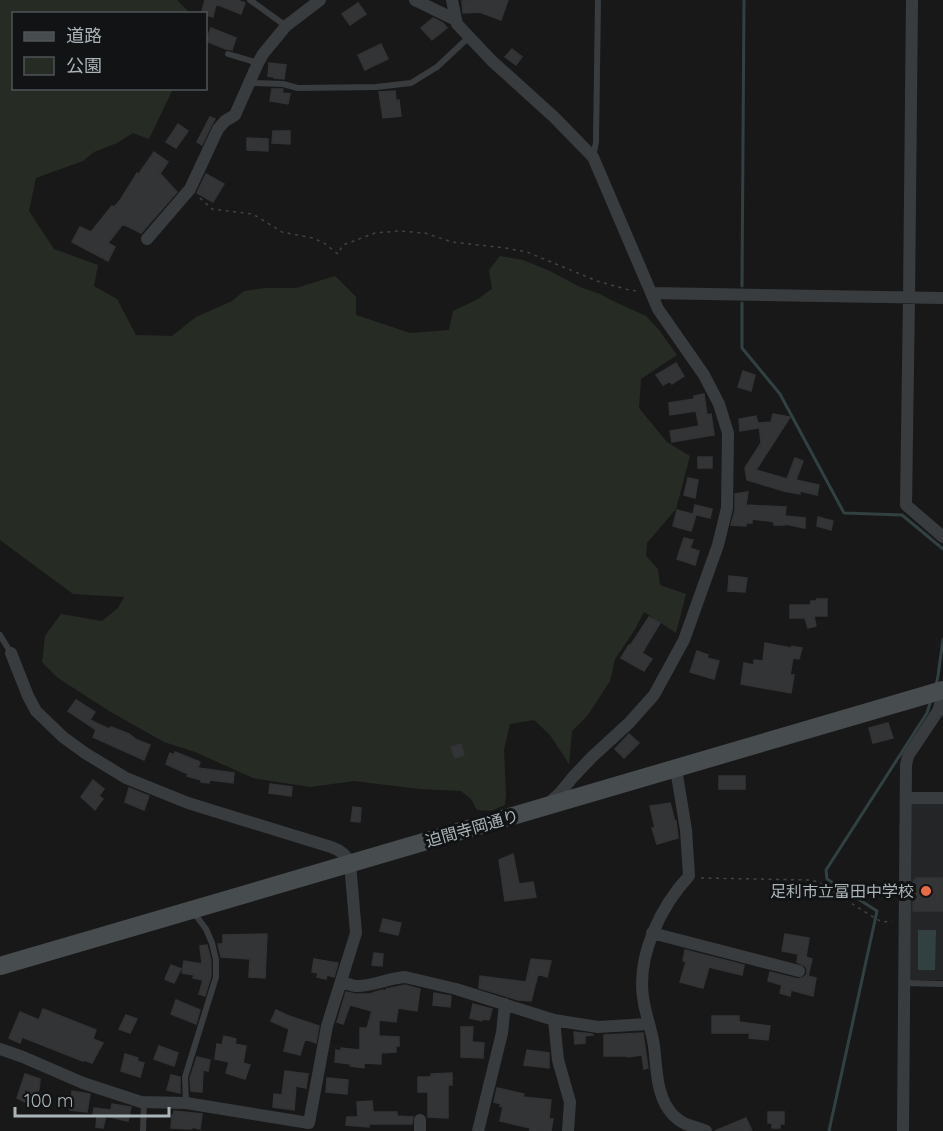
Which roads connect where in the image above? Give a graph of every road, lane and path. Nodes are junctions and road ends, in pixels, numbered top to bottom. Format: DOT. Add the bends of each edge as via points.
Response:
graph roads {
  1 [pos="250,0"];
  2 [pos="320,0"];
  3 [pos="415,0"];
  4 [pos="452,0"];
  5 [pos="598,0"];
  6 [pos="912,0"];
  7 [pos="456,20"];
  8 [pos="286,26"];
  9 [pos="469,37"];
  10 [pos="228,54"];
  11 [pos="258,63"];
  12 [pos="249,83"];
  13 [pos="593,158"];
  14 [pos="190,189"];
  15 [pos="147,239"];
  16 [pos="651,293"];
  17 [pos="909,298"];
  18 [pos="943,298"];
  19 [pos="943,537"];
  20 [pos="0,635"];
  21 [pos="11,653"];
  22 [pos="943,690"];
  23 [pos="943,695"];
  24 [pos="676,768"];
  25 [pos="906,798"];
  26 [pos="943,798"];
  27 [pos="545,807"];
  28 [pos="350,863"];
  29 [pos="689,876"];
  30 [pos="192,910"];
  31 [pos="905,921"];
  32 [pos="652,933"];
  33 [pos="0,966"];
  34 [pos="799,970"];
  35 [pos="341,982"];
  36 [pos="904,983"];
  37 [pos="943,984"];
  38 [pos="505,1004"];
  39 [pos="554,1020"];
  40 [pos="648,1024"];
  41 [pos="0,1048"];
  42 [pos="144,1102"];
  43 [pos="186,1103"];
  44 [pos="308,1127"];
  45 [pos="143,1131"];
  46 [pos="478,1131"];
  47 [pos="568,1131"];
  48 [pos="706,1131"];
  49 [pos="903,1131"];
  1 -- 8 [label="lane"];
  2 -- 8 [label="street"];
  3 -- 7 [label="street"];
  4 -- 7 [label="street"];
  5 -- 13 [label="lane"];
  6 -- 17 [label="street"];
  7 -- 9 [label="street"];
  8 -- 11 [label="street"];
  9 -- 12 [label="lane" via="411,83 298,88"];
  9 -- 13 [label="street"];
  10 -- 11 [label="lane"];
  11 -- 12 [label="street"];
  12 -- 14 [label="street" via="235,115 218,129"];
  13 -- 16 [label="street"];
  14 -- 15 [label="street"];
  14 -- 16 [label="path" via="212,209 253,214 282,232 324,243 338,254 343,245 375,233 425,233 452,242 527,252 597,281"];
  16 -- 17 [label="street"];
  16 -- 27 [label="street" via="719,404 728,433 727,508 684,640 662,684"];
  17 -- 18 [label="street"];
  17 -- 19 [label="street" via="906,505"];
  20 -- 21 [label="lane"];
  21 -- 28 [label="street" via="36,711 85,753 147,788 338,850"];
  22 -- 24 [label="street, 迫間寺岡通り"];
  23 -- 25 [label="street" via="938,711 908,756"];
  24 -- 27 [label="street, 迫間寺岡通り"];
  24 -- 29 [label="street"];
  25 -- 26 [label="street"];
  25 -- 31 [label="street"];
  27 -- 28 [label="street, 迫間寺岡通り"];
  28 -- 30 [label="street, 迫間寺岡通り"];
  28 -- 35 [label="street" via="356,933"];
  29 -- 31 [label="path" via="812,880 882,922"];
  29 -- 32 [label="street" via="676,890"];
  30 -- 33 [label="street, 迫間寺岡通り"];
  30 -- 43 [label="lane" via="212,943 216,977 185,1077"];
  31 -- 36 [label="street"];
  32 -- 34 [label="street"];
  32 -- 40 [label="street" via="644,969"];
  35 -- 38 [label="street" via="364,986 405,977"];
  35 -- 44 [label="street" via="327,1026"];
  36 -- 37 [label="lane"];
  36 -- 49 [label="street"];
  38 -- 39 [label="street"];
  38 -- 46 [label="street" via="502,1033"];
  39 -- 40 [label="street" via="598,1027"];
  39 -- 47 [label="street" via="558,1060 570,1102"];
  40 -- 48 [label="street" via="663,1101 682,1123"];
  41 -- 42 [label="street" via="83,1083"];
  42 -- 43 [label="street"];
  42 -- 45 [label="lane"];
  43 -- 44 [label="street"];
}
